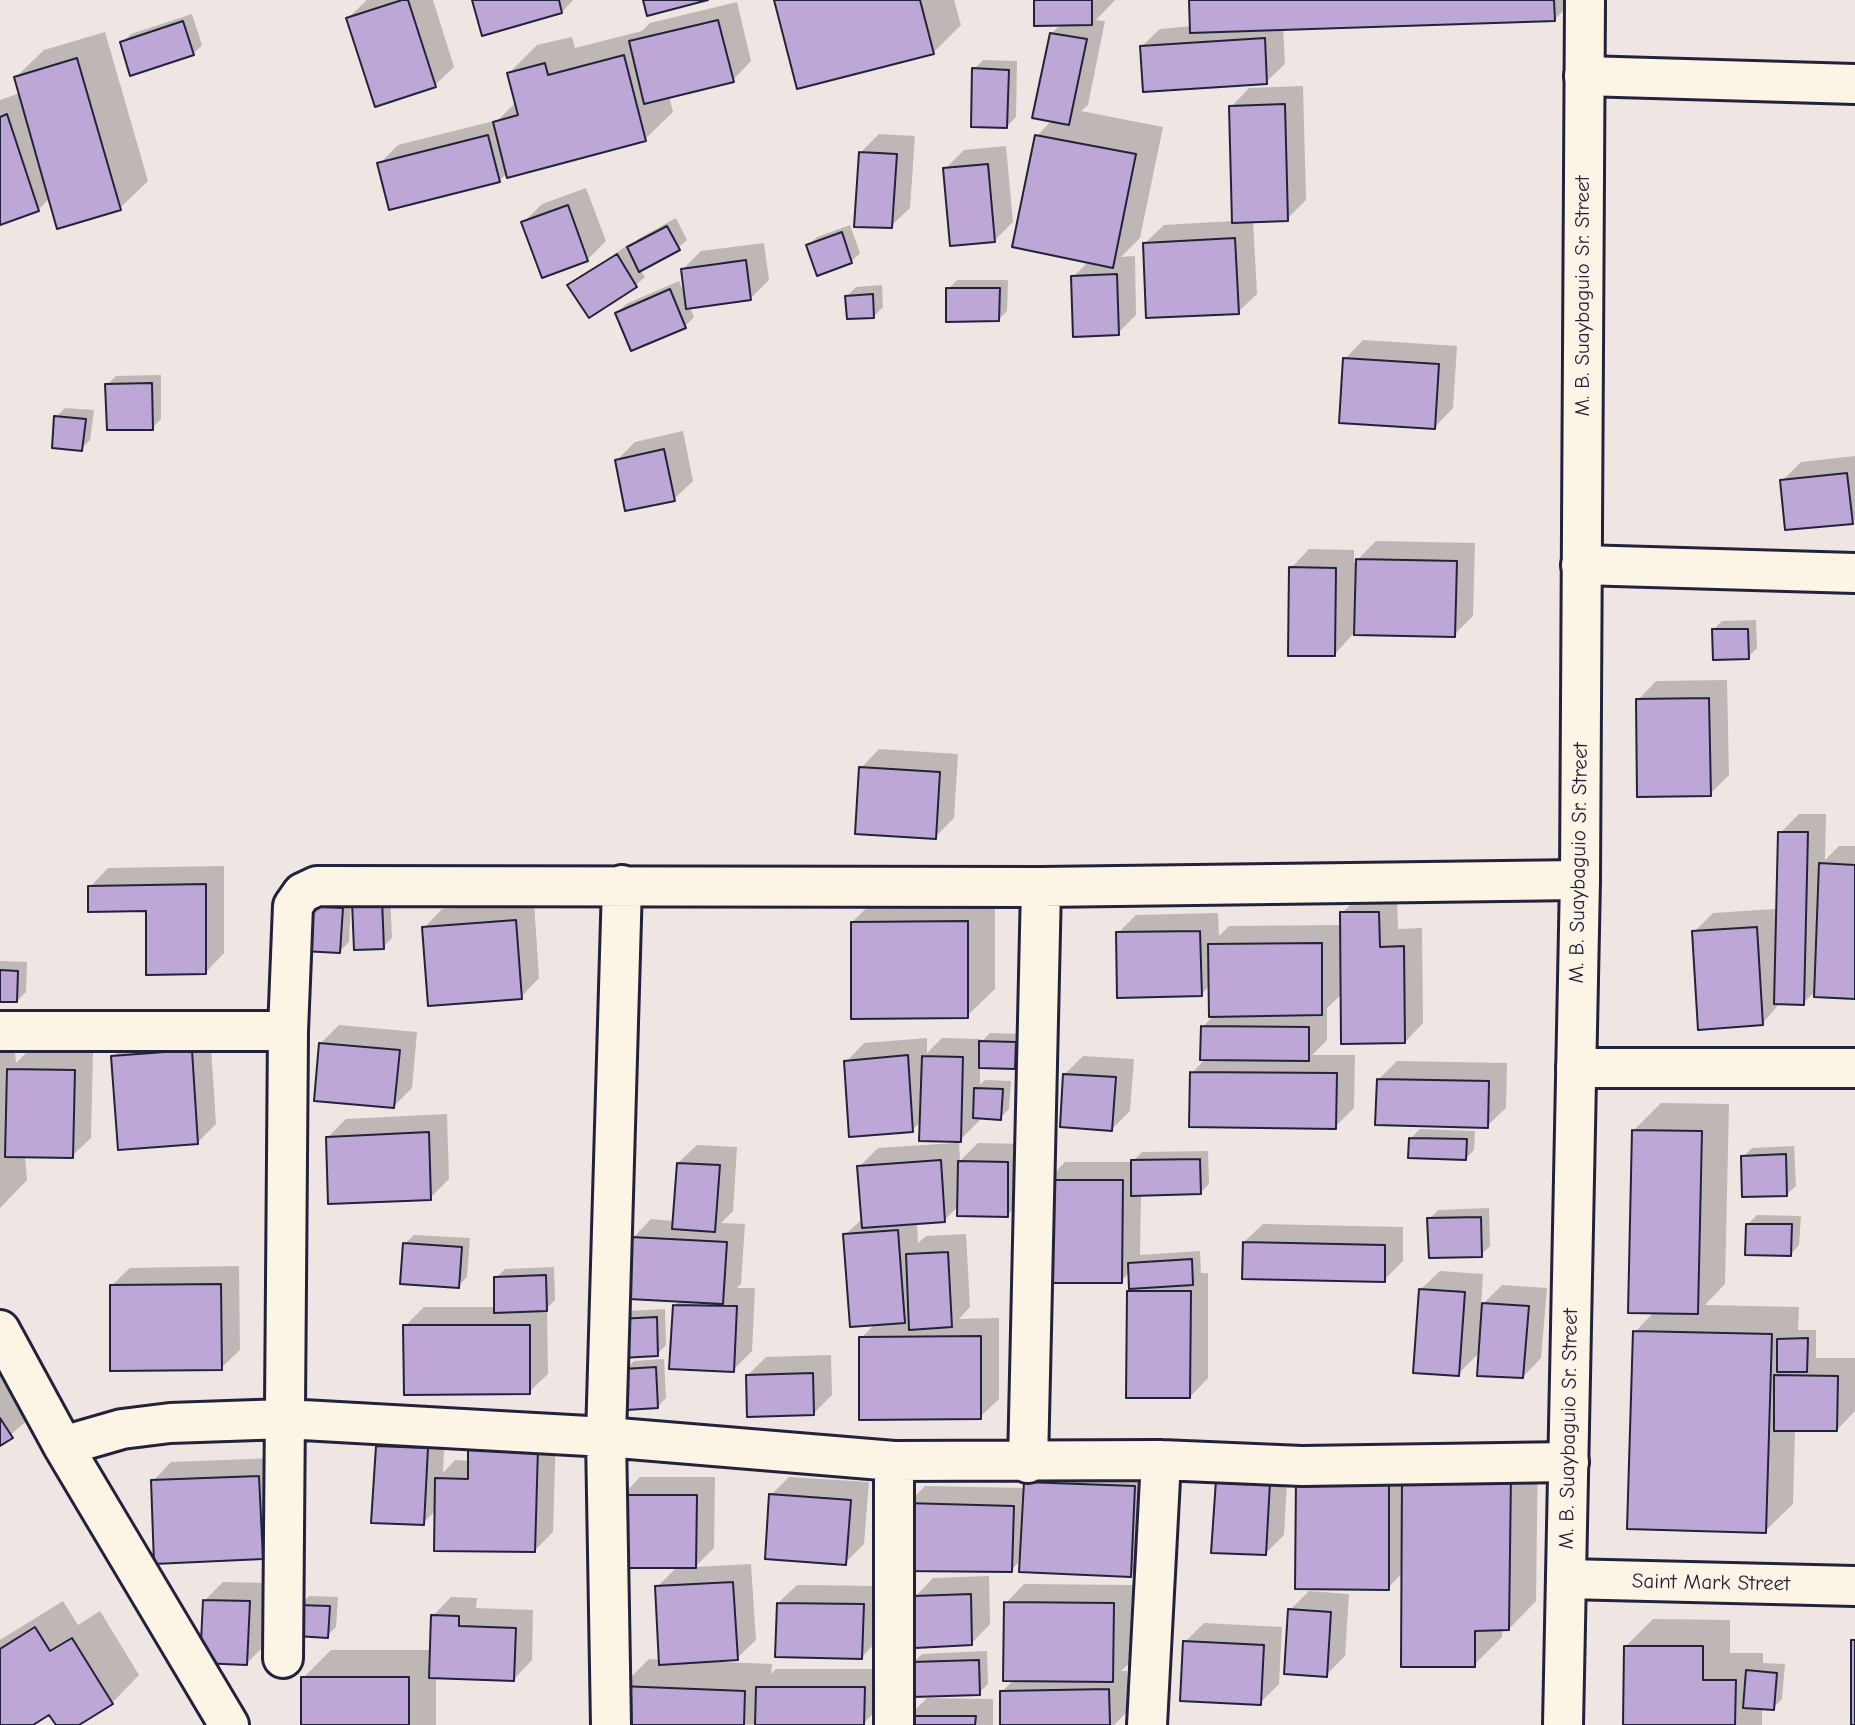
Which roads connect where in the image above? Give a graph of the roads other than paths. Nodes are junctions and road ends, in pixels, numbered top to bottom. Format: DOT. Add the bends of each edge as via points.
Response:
graph roads {
  1 [pos="1585,0"];
  2 [pos="1584,76"];
  3 [pos="1855,83"];
  4 [pos="1581,565"];
  5 [pos="1855,572"];
  6 [pos="1580,880"];
  7 [pos="622,885"];
  8 [pos="1041,887"];
  9 [pos="0,1031"];
  10 [pos="288,1031"];
  11 [pos="1576,1068"];
  12 [pos="1855,1068"];
  13 [pos="0,1330"];
  14 [pos="285,1419"];
  15 [pos="606,1437"];
  16 [pos="63,1446"];
  17 [pos="894,1461"];
  18 [pos="1161,1461"];
  19 [pos="1028,1462"];
  20 [pos="1569,1462"];
  21 [pos="1566,1579"];
  22 [pos="1855,1586"];
  23 [pos="283,1658"];
  24 [pos="229,1725"];
  25 [pos="611,1725"];
  26 [pos="894,1725"];
  27 [pos="1147,1725"];
  28 [pos="1563,1725"];
  1 -- 2 [label="street, M. B. Suaybaguio Sr. Street"];
  2 -- 3 [label="street"];
  2 -- 4 [label="street, M. B. Suaybaguio Sr. Street"];
  4 -- 5 [label="street"];
  4 -- 6 [label="street, M. B. Suaybaguio Sr. Street"];
  6 -- 8 [label="street"];
  6 -- 11 [label="street, M. B. Suaybaguio Sr. Street"];
  7 -- 8 [label="street"];
  7 -- 10 [label="street" via="317,886 302,893 293,906"];
  7 -- 15 [label="street"];
  8 -- 19 [label="street"];
  9 -- 10 [label="street"];
  10 -- 14 [label="street"];
  11 -- 12 [label="street"];
  11 -- 20 [label="street, M. B. Suaybaguio Sr. Street"];
  13 -- 16 [label="street"];
  14 -- 15 [label="street"];
  14 -- 16 [label="street" via="170,1423 122,1429"];
  14 -- 23 [label="street"];
  15 -- 17 [label="street"];
  15 -- 25 [label="street"];
  16 -- 24 [label="street"];
  17 -- 19 [label="street"];
  17 -- 26 [label="street"];
  18 -- 19 [label="street"];
  18 -- 20 [label="street" via="1302,1466"];
  18 -- 27 [label="street"];
  20 -- 21 [label="street, M. B. Suaybaguio Sr. Street"];
  21 -- 22 [label="street, Saint Mark Street"];
  21 -- 28 [label="street, M. B. Suaybaguio Sr. Street"];
}
